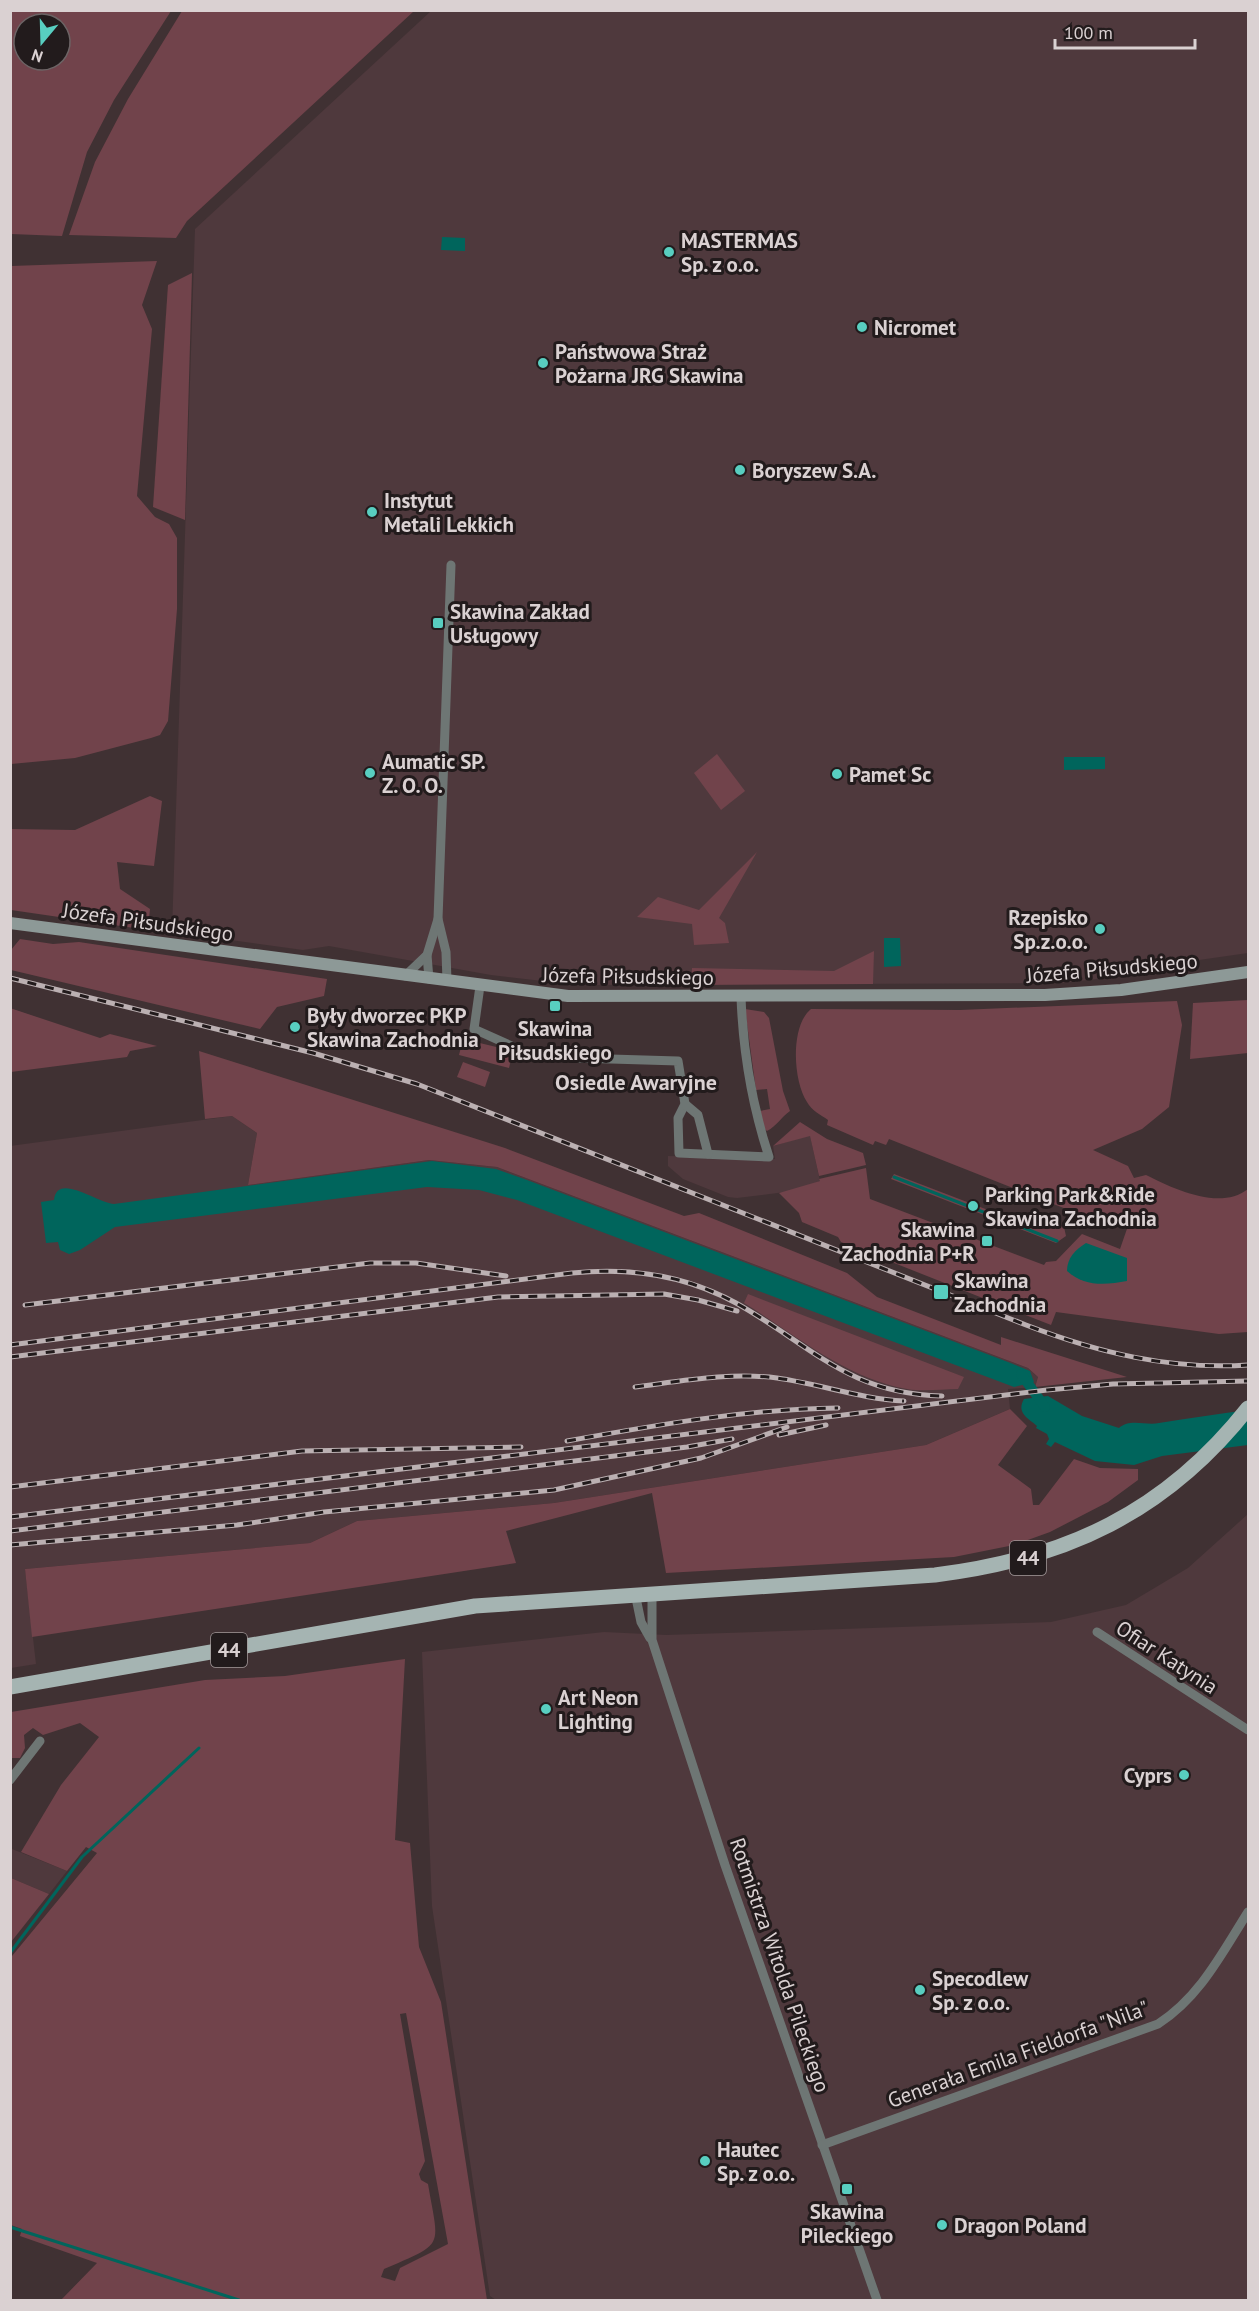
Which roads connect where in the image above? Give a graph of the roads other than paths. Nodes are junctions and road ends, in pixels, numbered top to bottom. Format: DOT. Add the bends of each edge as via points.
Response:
graph roads {
  1 [pos="451,564"];
  2 [pos="438,919"];
  3 [pos="10,923"];
  4 [pos="427,955"];
  5 [pos="1248,972"];
  6 [pos="405,976"];
  7 [pos="429,979"];
  8 [pos="447,981"];
  9 [pos="480,986"];
  10 [pos="741,998"];
  11 [pos="685,1104"];
  12 [pos="708,1154"];
  13 [pos="1248,1408"];
  14 [pos="652,1592"];
  15 [pos="635,1593"];
  16 [pos="1097,1632"];
  17 [pos="652,1640"];
  18 [pos="10,1687"];
  19 [pos="1248,1730"];
  20 [pos="40,1741"];
  21 [pos="10,1780"];
  22 [pos="1248,1912"];
  23 [pos="822,2145"];
  24 [pos="877,2301"];
  1 -- 2 [label="street"];
  2 -- 4 [label="street"];
  2 -- 8 [label="street" via="446,952"];
  3 -- 6 [label="main road, Józefa Piłsudskiego"];
  4 -- 6 [label="street"];
  4 -- 7 [label="street"];
  5 -- 10 [label="main road, Józefa Piłsudskiego" via="1053,995"];
  6 -- 7 [label="main road, Józefa Piłsudskiego"];
  7 -- 8 [label="main road, Józefa Piłsudskiego"];
  8 -- 9 [label="main road, Józefa Piłsudskiego"];
  9 -- 10 [label="main road, Józefa Piłsudskiego" via="576,997"];
  9 -- 11 [label="street" via="474,1029 482,1034 527,1053 678,1061"];
  10 -- 12 [label="street" via="758,1124 769,1157"];
  11 -- 12 [label="street" via="698,1115"];
  11 -- 12 [label="street" via="678,1118 679,1153"];
  13 -- 14 [label="main road, 44" via="1180,1479 1135,1512 1049,1552 999,1566 935,1575"];
  14 -- 15 [label="main road, 44"];
  14 -- 17 [label="street, Rotmistrza Witolda Pileckiego"];
  15 -- 17 [label="street, Rotmistrza Witolda Pileckiego" via="641,1622"];
  15 -- 18 [label="main road, 44" via="475,1606"];
  16 -- 19 [label="street, Ofiar Katynia"];
  17 -- 23 [label="street, Rotmistrza Witolda Pileckiego"];
  20 -- 21 [label="street"];
  22 -- 23 [label="street, Generała Emila Fieldorfa \"Nila\"" via="1193,1996 1158,2024"];
  23 -- 24 [label="street, Rotmistrza Witolda Pileckiego"];
}
